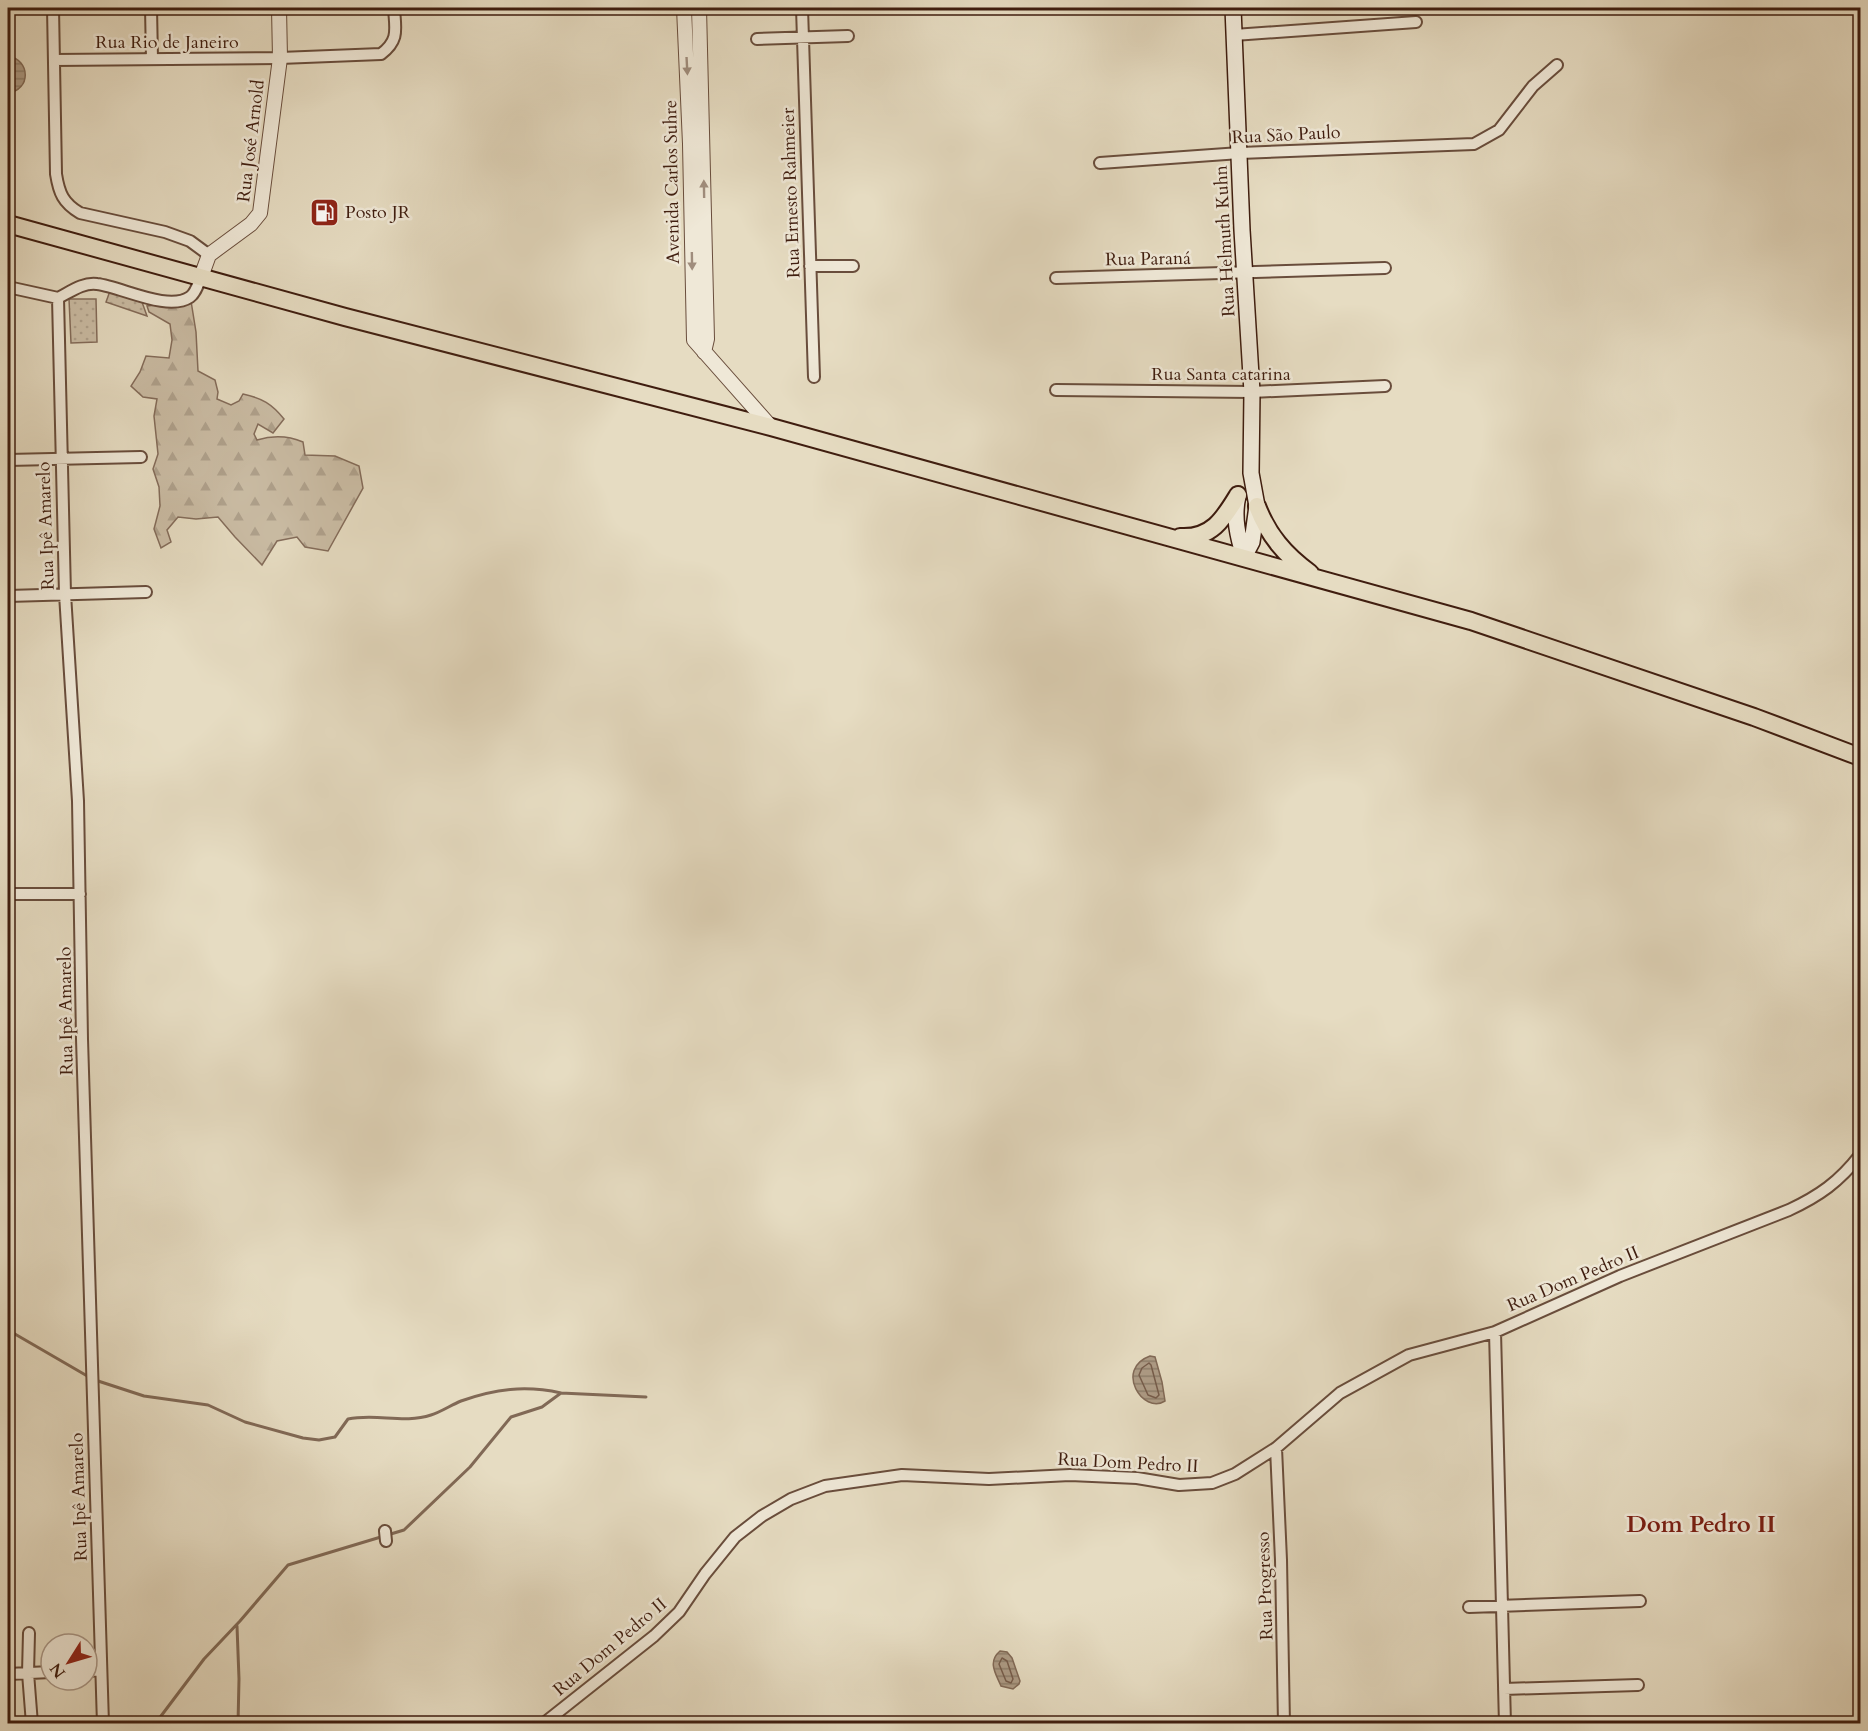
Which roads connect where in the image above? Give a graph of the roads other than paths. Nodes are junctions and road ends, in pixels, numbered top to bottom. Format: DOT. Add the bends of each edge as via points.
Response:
graph roads {
  1 [pos="53,8"];
  2 [pos="151,8"];
  3 [pos="279,8"];
  4 [pos="394,8"];
  5 [pos="684,8"];
  6 [pos="699,8"];
  7 [pos="802,8"];
  8 [pos="1233,8"];
  9 [pos="1416,22"];
  10 [pos="1234,35"];
  11 [pos="848,36"];
  12 [pos="685,38"];
  13 [pos="700,38"];
  14 [pos="803,38"];
  15 [pos="757,39"];
  16 [pos="280,58"];
  17 [pos="152,59"];
  18 [pos="54,60"];
  19 [pos="1557,65"];
  20 [pos="1240,153"];
  21 [pos="1100,163"];
  22 [pos="8,224"];
  23 [pos="209,255"];
  24 [pos="810,266"];
  25 [pos="853,266"];
  26 [pos="1384,268"];
  27 [pos="1245,273"];
  28 [pos="201,277"];
  29 [pos="1056,278"];
  30 [pos="8,287"];
  31 [pos="58,298"];
  32 [pos="704,352"];
  33 [pos="814,377"];
  34 [pos="1385,386"];
  35 [pos="1056,390"];
  36 [pos="1252,392"];
  37 [pos="771,428"];
  38 [pos="141,457"];
  39 [pos="60,459"];
  40 [pos="8,460"];
  41 [pos="1251,473"];
  42 [pos="1238,495"];
  43 [pos="1257,506"];
  44 [pos="1166,537"];
  45 [pos="1244,557"];
  46 [pos="1330,583"];
  47 [pos="146,592"];
  48 [pos="65,594"];
  49 [pos="8,596"];
  50 [pos="1860,757"];
  51 [pos="8,894"];
  52 [pos="80,894"];
  53 [pos="1860,1155"];
  54 [pos="1495,1332"];
  55 [pos="1276,1448"];
  56 [pos="1640,1601"];
  57 [pos="1502,1606"];
  58 [pos="1469,1607"];
  59 [pos="29,1633"];
  60 [pos="101,1670"];
  61 [pos="28,1673"];
  62 [pos="39,1673"];
  63 [pos="8,1674"];
  64 [pos="1638,1685"];
  65 [pos="1504,1689"];
  66 [pos="32,1724"];
  67 [pos="103,1724"];
  68 [pos="543,1724"];
  69 [pos="1284,1724"];
  70 [pos="1505,1724"];
  1 -- 18 [label="street"];
  2 -- 17 [label="street"];
  3 -- 16 [label="street, Rua José Arnold"];
  4 -- 16 [label="street, Rua Rio de Janeiro" via="395,40 381,54"];
  5 -- 12 [label="street, Avenida Carlos Suhre"];
  6 -- 13 [label="street, Avenida Carlos Suhre"];
  7 -- 14 [label="street, Rua Ernesto Rahmeier"];
  8 -- 10 [label="main road, Rua Helmuth Kuhn"];
  9 -- 10 [label="street"];
  10 -- 20 [label="main road, Rua Helmuth Kuhn"];
  11 -- 14 [label="street"];
  12 -- 13 [label="street"];
  12 -- 32 [label="street, Avenida Carlos Suhre, one-way" via="694,340"];
  32 -- 13 [label="street, Avenida Carlos Suhre, one-way" via="707,339"];
  14 -- 15 [label="street"];
  14 -- 24 [label="street, Rua Ernesto Rahmeier"];
  16 -- 17 [label="street, Rua Rio de Janeiro"];
  16 -- 23 [label="street, Rua José Arnold" via="260,213"];
  17 -- 18 [label="street, Rua Rio de Janeiro"];
  18 -- 23 [label="street" via="56,174 60,194 68,206 80,213 174,235"];
  19 -- 20 [label="street, Rua São Paulo" via="1533,86 1499,130 1474,144"];
  20 -- 21 [label="street, Rua São Paulo"];
  20 -- 27 [label="main road, Rua Helmuth Kuhn"];
  22 -- 28 [label="main road"];
  23 -- 28 [label="street"];
  24 -- 25 [label="street"];
  24 -- 33 [label="street, Rua Ernesto Rahmeier"];
  26 -- 27 [label="street, Rua Paraná"];
  27 -- 29 [label="street, Rua Paraná"];
  27 -- 36 [label="main road, Rua Helmuth Kuhn"];
  28 -- 31 [label="street" via="195,292 175,302 97,284"];
  28 -- 37 [label="main road"];
  30 -- 31 [label="street"];
  31 -- 39 [label="street, Rua Ipê Amarelo"];
  32 -- 37 [label="street, Avenida Carlos Suhre"];
  34 -- 36 [label="street, Rua Santa catarina"];
  35 -- 36 [label="street, Rua Santa catarina"];
  36 -- 41 [label="main road, Rua Helmuth Kuhn"];
  37 -- 44 [label="main road"];
  38 -- 39 [label="street"];
  39 -- 40 [label="street"];
  39 -- 48 [label="street, Rua Ipê Amarelo"];
  41 -- 42 [label="main road, Rua Helmuth Kuhn"];
  41 -- 43 [label="main road, Rua Helmuth Kuhn"];
  42 -- 44 [label="main road" via="1225,518 1208,531 1188,538"];
  42 -- 45 [label="main road, Rua Helmuth Kuhn" via="1236,532"];
  43 -- 45 [label="main road, Rua Helmuth Kuhn" via="1252,542"];
  43 -- 46 [label="main road" via="1265,526 1292,560"];
  44 -- 45 [label="main road"];
  45 -- 46 [label="main road"];
  46 -- 50 [label="main road" via="1471,621"];
  47 -- 48 [label="street"];
  48 -- 49 [label="street"];
  48 -- 52 [label="street, Rua Ipê Amarelo"];
  51 -- 52 [label="street"];
  52 -- 60 [label="street, Rua Ipê Amarelo"];
  53 -- 54 [label="street, Rua Dom Pedro II" via="1847,1172 1815,1198 1620,1276"];
  54 -- 55 [label="street, Rua Dom Pedro II" via="1408,1355 1340,1393"];
  54 -- 57 [label="street"];
  55 -- 68 [label="street, Rua Dom Pedro II" via="1235,1474 1212,1483 1179,1485 1137,1478 1070,1475 989,1479 902,1475 825,1486 791,1499 735,1537 679,1612"];
  55 -- 69 [label="street, Rua Progresso"];
  56 -- 57 [label="street"];
  57 -- 58 [label="street"];
  57 -- 65 [label="street"];
  59 -- 61 [label="street"];
  60 -- 67 [label="street, Rua Ipê Amarelo"];
  61 -- 62 [label="street"];
  61 -- 63 [label="street"];
  61 -- 66 [label="street"];
  64 -- 65 [label="street"];
  65 -- 70 [label="street"];
}
